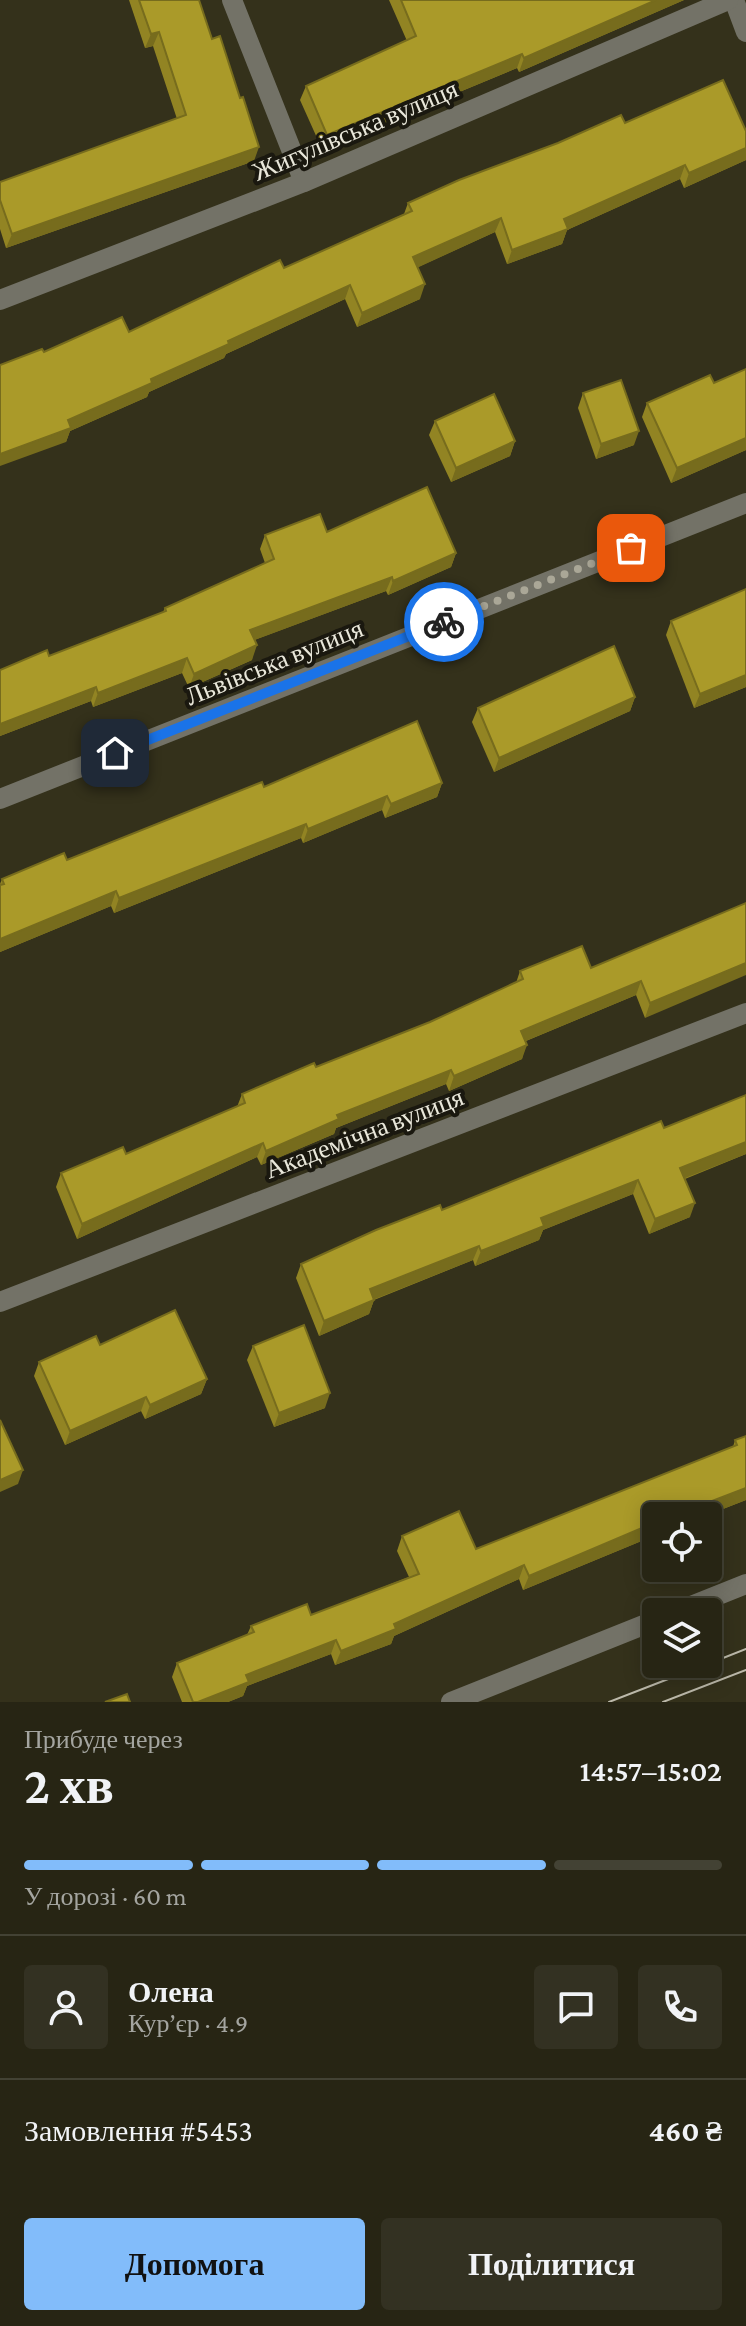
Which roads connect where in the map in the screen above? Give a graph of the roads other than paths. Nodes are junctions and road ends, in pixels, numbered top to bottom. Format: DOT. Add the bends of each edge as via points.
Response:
graph roads {
  1 [pos="232,0"];
  2 [pos="731,0"];
  3 [pos="746,32"];
  4 [pos="304,182"];
  5 [pos="0,300"];
  6 [pos="746,503"];
  7 [pos="0,799"];
  8 [pos="746,1013"];
  9 [pos="0,1302"];
  10 [pos="746,1584"];
  11 [pos="711,1598"];
  12 [pos="642,1626"];
  13 [pos="451,1702"];
  1 -- 4 [label="street"];
  2 -- 3 [label="street"];
  2 -- 4 [label="street, Жигулівська вулиця"];
  4 -- 5 [label="street, Жигулівська вулиця"];
  6 -- 7 [label="street, Львівська вулиця"];
  8 -- 9 [label="street, Академічна вулиця"];
  10 -- 11 [label="street"];
  12 -- 13 [label="street"];
}
